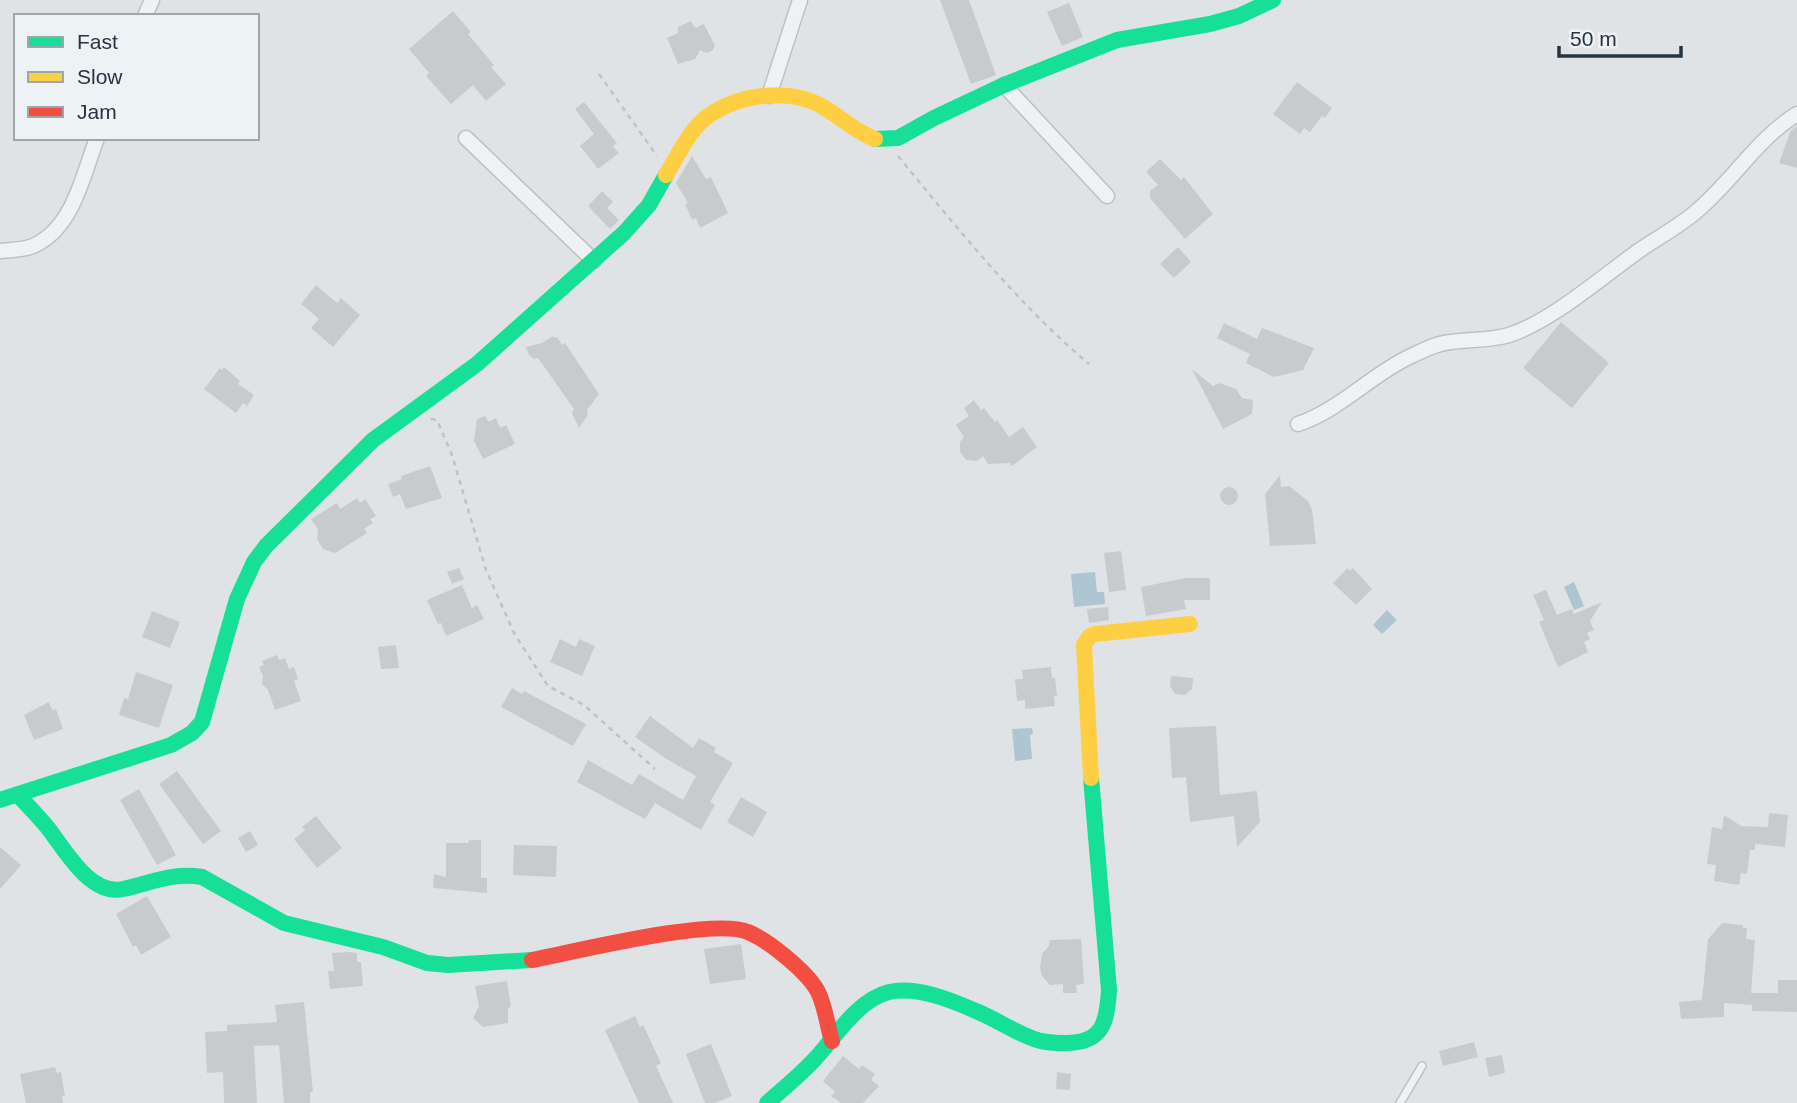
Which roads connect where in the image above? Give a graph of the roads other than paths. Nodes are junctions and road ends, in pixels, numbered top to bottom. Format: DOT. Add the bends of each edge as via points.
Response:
graph roads {
  1 [pos="800,0"];
  2 [pos="1273,0"];
  3 [pos="1004,85"];
  4 [pos="769,96"];
  5 [pos="1797,114"];
  6 [pos="466,138"];
  7 [pos="96,140"];
  8 [pos="1107,196"];
  9 [pos="0,251"];
  10 [pos="594,261"];
  11 [pos="1298,424"];
  12 [pos="1190,624"];
  13 [pos="19,796"];
  14 [pos="0,800"];
  15 [pos="832,1041"];
  16 [pos="1422,1066"];
  17 [pos="767,1103"];
  18 [pos="1400,1103"];
  1 -- 4 [label="street"];
  2 -- 3 [label="street" via="1210,24 1116,40"];
  3 -- 4 [label="street" via="898,138 884,140 862,134 802,98"];
  3 -- 8 [label="street"];
  4 -- 10 [label="street" via="740,101 701,122 649,205"];
  5 -- 11 [label="street" via="1761,144 1698,211 1525,329 1428,348"];
  6 -- 10 [label="street"];
  7 -- 9 [label="street" via="57,231 32,246"];
  10 -- 13 [label="street" via="477,365 373,439 265,546 242,584 200,727 171,745"];
  12 -- 15 [label="street" via="1095,634 1084,645 1109,990 1103,1028 1095,1038 1038,1041 967,1007 905,991 887,992 868,1002"];
  13 -- 14 [label="street"];
  13 -- 15 [label="street" via="71,859 107,888 119,890 191,874 284,923 383,947 427,963 524,961 684,931 747,931 785,955 817,990"];
  15 -- 17 [label="street"];
  16 -- 18 [label="lane"];
}
